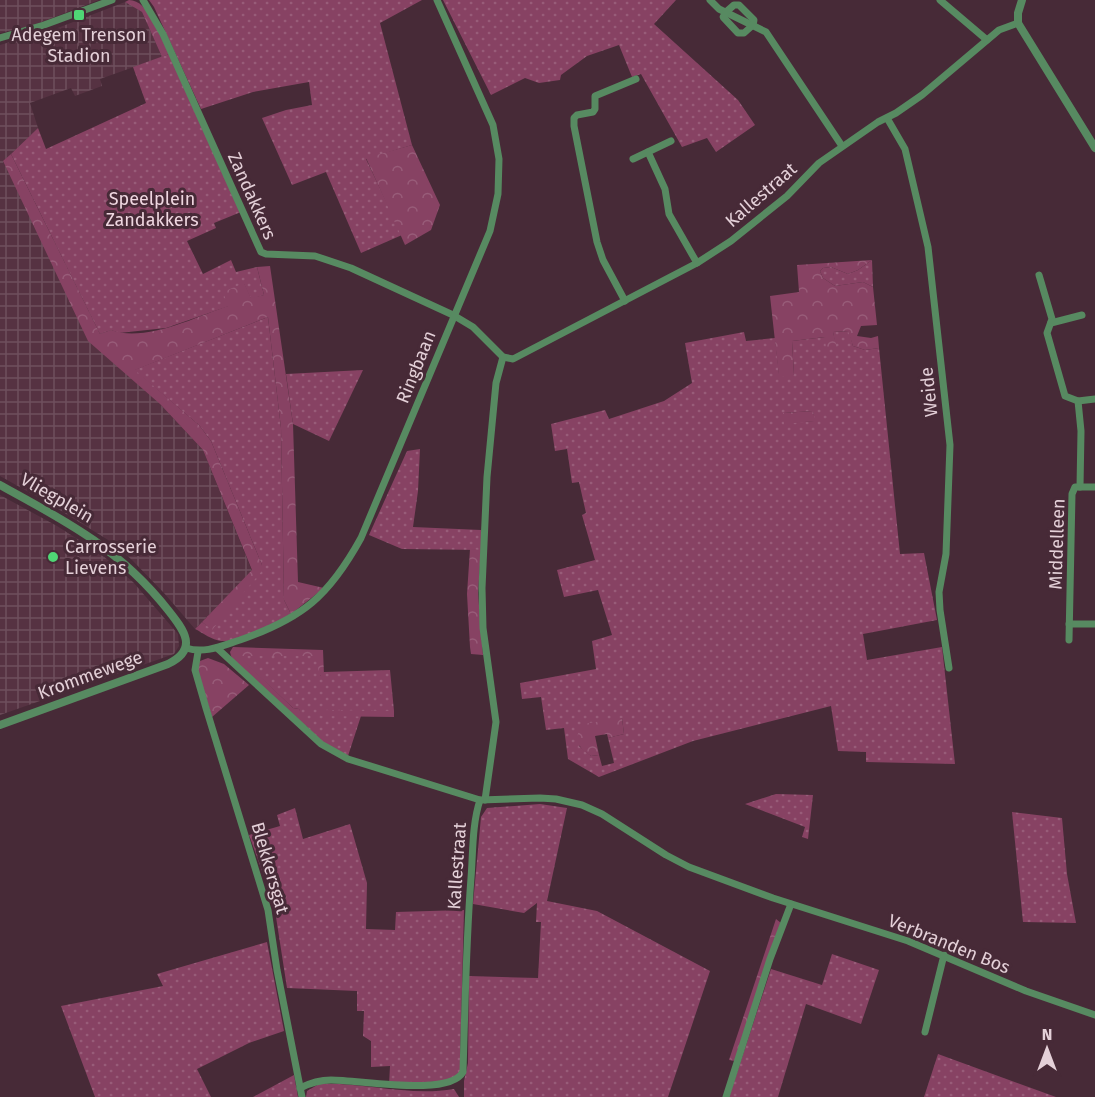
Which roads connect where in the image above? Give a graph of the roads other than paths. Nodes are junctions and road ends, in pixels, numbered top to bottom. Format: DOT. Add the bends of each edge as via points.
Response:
graph roads {
  1 [pos="112,0"];
  2 [pos="143,0"];
  3 [pos="437,0"];
  4 [pos="710,0"];
  5 [pos="940,0"];
  6 [pos="1022,0"];
  7 [pos="726,12"];
  8 [pos="1018,22"];
  9 [pos="753,25"];
  10 [pos="0,38"];
  11 [pos="987,40"];
  12 [pos="636,79"];
  13 [pos="887,118"];
  14 [pos="671,141"];
  15 [pos="842,146"];
  16 [pos="1095,148"];
  17 [pos="648,152"];
  18 [pos="633,159"];
  19 [pos="697,263"];
  20 [pos="1039,275"];
  21 [pos="625,301"];
  22 [pos="453,315"];
  23 [pos="1082,315"];
  24 [pos="1051,323"];
  25 [pos="503,357"];
  26 [pos="1095,399"];
  27 [pos="1078,401"];
  28 [pos="0,485"];
  29 [pos="1080,487"];
  30 [pos="1095,487"];
  31 [pos="1069,624"];
  32 [pos="1095,624"];
  33 [pos="1069,640"];
  34 [pos="186,648"];
  35 [pos="217,648"];
  36 [pos="198,652"];
  37 [pos="949,668"];
  38 [pos="0,726"];
  39 [pos="483,800"];
  40 [pos="791,904"];
  41 [pos="944,955"];
  42 [pos="1095,1015"];
  43 [pos="925,1032"];
  44 [pos="300,1088"];
  45 [pos="302,1097"];
  46 [pos="726,1097"];
  1 -- 10 [label="street"];
  2 -- 22 [label="street, Zandakkers" via="163,34 261,252 309,255 336,263"];
  3 -- 22 [label="street, Ringbaan" via="493,125 499,159 498,194 490,231"];
  4 -- 7 [label="street"];
  5 -- 11 [label="street"];
  6 -- 8 [label="street"];
  7 -- 9 [label="street"];
  7 -- 9 [label="street" via="739,5 754,20"];
  7 -- 9 [label="street" via="723,17 738,33"];
  8 -- 11 [label="street, Kallestraat"];
  8 -- 16 [label="street"];
  9 -- 15 [label="street" via="766,32"];
  11 -- 13 [label="street, Kallestraat" via="938,83"];
  12 -- 21 [label="street" via="595,96 593,112 574,118 597,242"];
  13 -- 15 [label="street, Kallestraat"];
  13 -- 37 [label="street, Weide" via="905,149 928,247 950,445 946,554 939,592"];
  14 -- 17 [label="street"];
  15 -- 19 [label="street, Kallestraat" via="731,242"];
  17 -- 18 [label="street"];
  17 -- 19 [label="street" via="665,189 669,214"];
  19 -- 21 [label="street, Kallestraat"];
  20 -- 24 [label="street"];
  21 -- 25 [label="street, Kallestraat" via="513,359"];
  22 -- 25 [label="street" via="473,327"];
  22 -- 35 [label="street, Ringbaan" via="387,479 347,564 308,608 276,627"];
  23 -- 24 [label="street"];
  24 -- 27 [label="street" via="1047,333 1065,396"];
  25 -- 39 [label="street, Kallestraat" via="496,383 482,588 483,628 496,722"];
  26 -- 27 [label="street"];
  27 -- 29 [label="street"];
  28 -- 34 [label="street, Vliegplein" via="81,530 124,561 185,632"];
  29 -- 30 [label="street, Middelleen"];
  29 -- 31 [label="street, Middelleen" via="1075,487 1072,494"];
  31 -- 32 [label="street"];
  31 -- 33 [label="street, Middelleen"];
  34 -- 36 [label="street"];
  34 -- 38 [label="street, Krommewege" via="178,660"];
  35 -- 36 [label="street, Ringbaan"];
  35 -- 39 [label="street, Kallestraat" via="334,753"];
  36 -- 44 [label="street, Blekkersgat" via="195,665 203,699 268,910"];
  39 -- 40 [label="street, Verbranden Bos" via="556,799 582,805 602,813 689,867"];
  39 -- 44 [label="street, Kallestraat" via="475,827 460,1080 440,1090 424,1091 331,1080"];
  40 -- 41 [label="street, Verbranden Bos"];
  40 -- 46 [label="street"];
  41 -- 42 [label="street, Verbranden Bos" via="1026,991"];
  41 -- 43 [label="street"];
  44 -- 45 [label="street, Blekkersgat"];
}
